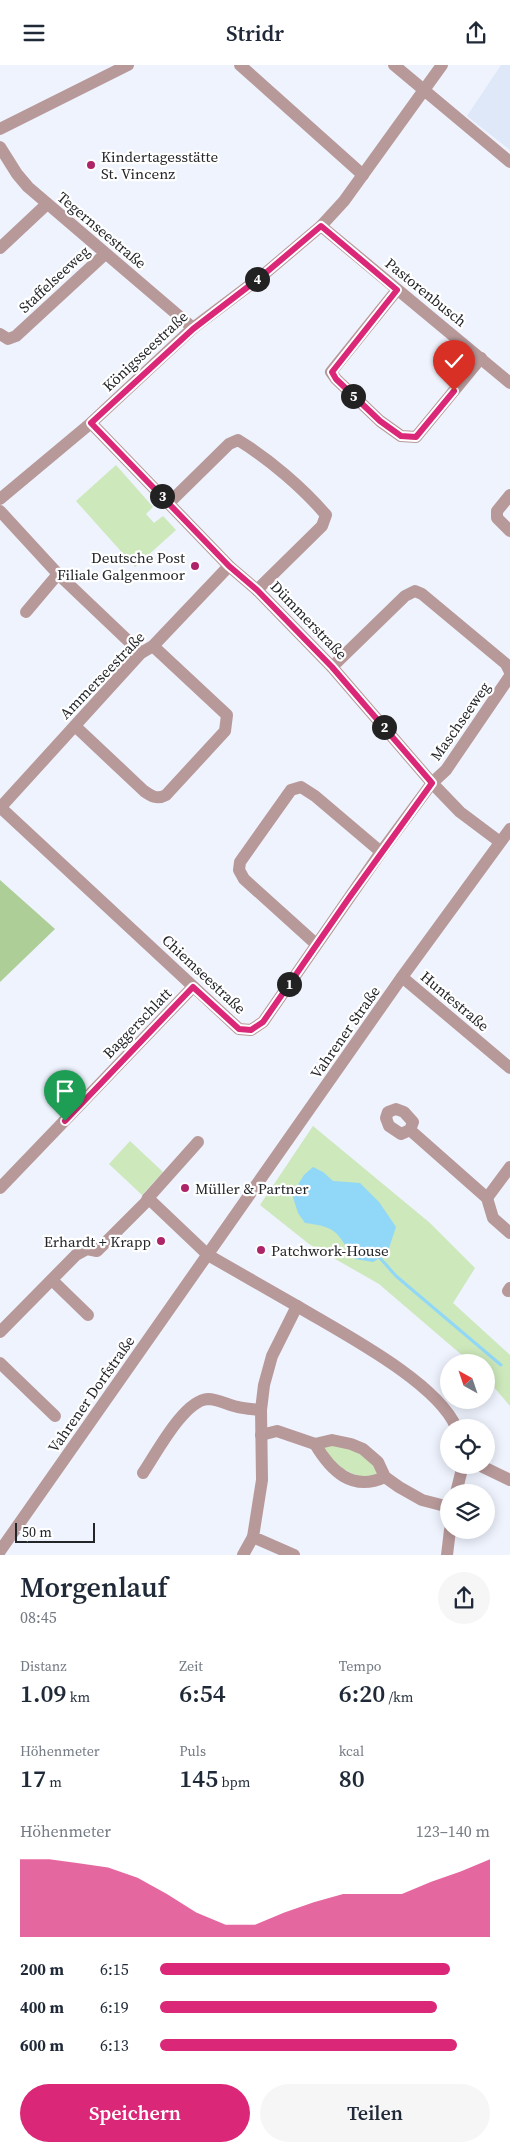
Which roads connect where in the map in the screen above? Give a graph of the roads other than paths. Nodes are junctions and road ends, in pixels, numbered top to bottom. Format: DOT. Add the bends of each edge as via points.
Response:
graph roads {
  1 [pos="128,65"];
  2 [pos="240,65"];
  3 [pos="394,65"];
  4 [pos="442,65"];
  5 [pos="424,90"];
  6 [pos="0,129"];
  7 [pos="0,147"];
  8 [pos="510,162"];
  9 [pos="363,175"];
  10 [pos="46,204"];
  11 [pos="321,226"];
  12 [pos="0,248"];
  13 [pos="105,254"];
  14 [pos="397,290"];
  15 [pos="193,329"];
  16 [pos="0,334"];
  17 [pos="481,358"];
  18 [pos="510,383"];
  19 [pos="91,423"];
  20 [pos="510,495"];
  21 [pos="0,499"];
  22 [pos="169,503"];
  23 [pos="0,511"];
  24 [pos="510,531"];
  25 [pos="229,566"];
  26 [pos="58,574"];
  27 [pos="257,590"];
  28 [pos="26,612"];
  29 [pos="153,646"];
  30 [pos="141,653"];
  31 [pos="332,667"];
  32 [pos="510,672"];
  33 [pos="510,676"];
  34 [pos="75,726"];
  35 [pos="432,783"];
  36 [pos="0,808"];
  37 [pos="510,829"];
  38 [pos="500,842"];
  39 [pos="381,852"];
  40 [pos="316,944"];
  41 [pos="402,977"];
  42 [pos="193,987"];
  43 [pos="510,1069"];
  44 [pos="410,1131"];
  45 [pos="198,1142"];
  46 [pos="510,1167"];
  47 [pos="0,1188"];
  48 [pos="487,1197"];
  49 [pos="148,1198"];
  50 [pos="510,1233"];
  51 [pos="208,1255"];
  52 [pos="52,1280"];
  53 [pos="296,1306"];
  54 [pos="88,1315"];
  55 [pos="0,1332"];
  56 [pos="0,1363"];
  57 [pos="261,1410"];
  58 [pos="55,1416"];
  59 [pos="453,1419"];
  60 [pos="261,1435"];
  61 [pos="315,1444"];
  62 [pos="495,1472"];
  63 [pos="143,1473"];
  64 [pos="385,1477"];
  65 [pos="510,1479"];
  66 [pos="440,1504"];
  67 [pos="253,1537"];
  68 [pos="449,1539"];
  69 [pos="0,1551"];
  70 [pos="243,1555"];
  71 [pos="294,1555"];
  72 [pos="447,1555"];
  1 -- 6 [label="street"];
  2 -- 9 [label="street"];
  3 -- 5 [label="street"];
  4 -- 5 [label="street, Königsseestraße"];
  5 -- 8 [label="street"];
  5 -- 9 [label="street, Königsseestraße"];
  7 -- 10 [label="street, Tegernseestraße" via="17,174"];
  9 -- 11 [label="street, Königsseestraße"];
  10 -- 12 [label="street"];
  10 -- 13 [label="street, Tegernseestraße"];
  11 -- 14 [label="street, Pastorenbusch"];
  11 -- 15 [label="street, Königsseestraße"];
  13 -- 15 [label="street, Tegernseestraße"];
  13 -- 16 [label="street, Staffelseeweg" via="16,337 8,339"];
  14 -- 17 [label="street, Pastorenbusch"];
  14 -- 17 [label="street" via="332,372 380,421 401,436 416,437"];
  15 -- 19 [label="street, Königsseestraße"];
  17 -- 18 [label="street, Pastorenbusch"];
  19 -- 21 [label="street, Königsseestraße"];
  19 -- 22 [label="street, Dümmerstraße"];
  20 -- 24 [label="street" via="497,511 497,518"];
  22 -- 25 [label="street, Dümmerstraße"];
  22 -- 27 [label="street" via="229,443 238,440 313,500 326,515 322,526"];
  23 -- 26 [label="street"];
  25 -- 27 [label="street, Dümmerstraße"];
  25 -- 29 [label="street, Ammerseestraße"];
  26 -- 28 [label="street"];
  26 -- 30 [label="street"];
  27 -- 31 [label="street, Dümmerstraße"];
  29 -- 30 [label="street, Ammerseestraße"];
  29 -- 34 [label="street" via="227,715 225,731 166,795 154,797 144,791"];
  30 -- 34 [label="street, Ammerseestraße"];
  31 -- 32 [label="street" via="405,596 415,591 506,664"];
  31 -- 35 [label="street, Dümmerstraße"];
  33 -- 35 [label="street, Maschseeweg" via="446,770"];
  34 -- 36 [label="street, Ammerseestraße"];
  35 -- 38 [label="street, Dümmerstraße" via="460,812"];
  35 -- 39 [label="street, Chiemseestraße"];
  36 -- 42 [label="street, Chiemseestraße"];
  37 -- 38 [label="street, Vahrener Straße"];
  38 -- 41 [label="street, Vahrener Straße"];
  39 -- 40 [label="street, Chiemseestraße"];
  39 -- 40 [label="street" via="301,787 291,790 240,862 239,870 244,879"];
  40 -- 42 [label="street, Chiemseestraße" via="263,1022 251,1030 239,1029"];
  41 -- 43 [label="street, Huntestraße"];
  41 -- 51 [label="street, Vahrener Straße"];
  42 -- 47 [label="street, Baggerschlatt"];
  44 -- 48 [label="street"];
  45 -- 49 [label="street"];
  46 -- 48 [label="street"];
  48 -- 50 [label="street" via="492,1219"];
  49 -- 51 [label="street"];
  49 -- 52 [label="street" via="97,1251 87,1249 76,1255"];
  51 -- 53 [label="street"];
  51 -- 69 [label="street, Vahrener Dorfstraße"];
  52 -- 54 [label="street"];
  52 -- 55 [label="street"];
  53 -- 57 [label="street" via="272,1357"];
  53 -- 59 [label="street" via="381,1356 436,1398"];
  56 -- 58 [label="street"];
  57 -- 60 [label="street"];
  57 -- 63 [label="street" via="211,1399 201,1401 179,1419"];
  60 -- 61 [label="street" via="277,1431"];
  60 -- 67 [label="street" via="262,1480"];
  61 -- 64 [label="street" via="332,1440 363,1449 378,1462"];
  61 -- 64 [label="street" via="327,1463 344,1477 368,1483"];
  62 -- 65 [label="street"];
  64 -- 66 [label="street" via="422,1499"];
  67 -- 70 [label="street"];
  67 -- 71 [label="street"];
  68 -- 72 [label="street"];
}
